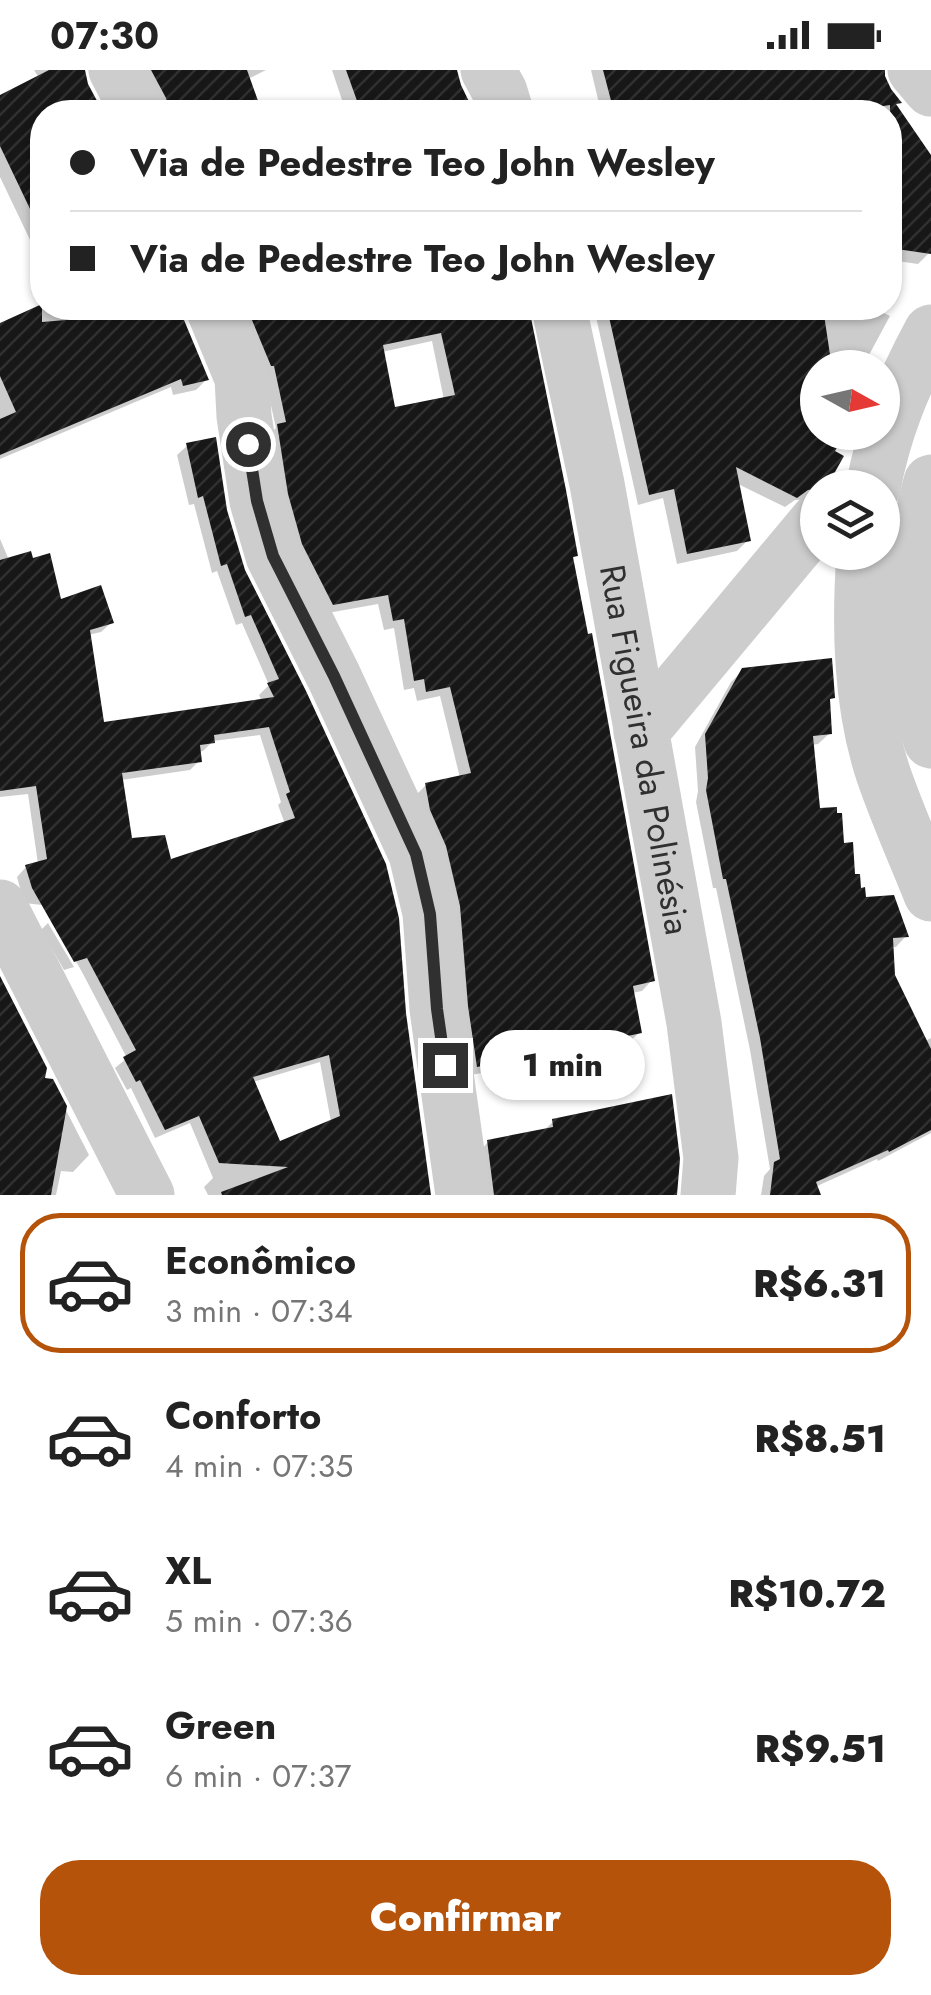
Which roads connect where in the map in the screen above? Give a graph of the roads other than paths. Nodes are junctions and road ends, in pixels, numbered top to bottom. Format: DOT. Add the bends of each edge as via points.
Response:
graph roads {
  1 [pos="116,70"];
  2 [pos="915,70"];
  3 [pos="931,89"];
  4 [pos="132,100"];
  5 [pos="218,320"];
  6 [pos="561,320"];
  7 [pos="931,332"];
  8 [pos="869,470"];
  9 [pos="931,482"];
  10 [pos="800,541"];
  11 [pos="863,570"];
  12 [pos="641,732"];
  13 [pos="931,741"];
  14 [pos="931,894"];
  15 [pos="0,908"];
  16 [pos="147,1195"];
  17 [pos="464,1195"];
  18 [pos="708,1195"];
  1 -- 4 [label="street"];
  2 -- 3 [label="street"];
  5 -- 17 [label="street" via="242,378 257,501 273,556 416,854 430,914"];
  6 -- 12 [label="street, Rua Figueira da Polinésia"];
  7 -- 8 [label="street"];
  9 -- 13 [label="street" via="912,581 909,644"];
  10 -- 12 [label="street"];
  11 -- 14 [label="street" via="868,706 882,770"];
  12 -- 18 [label="street, Rua Figueira da Polinésia" via="694,1022 711,1158"];
  15 -- 16 [label="street"];
}
